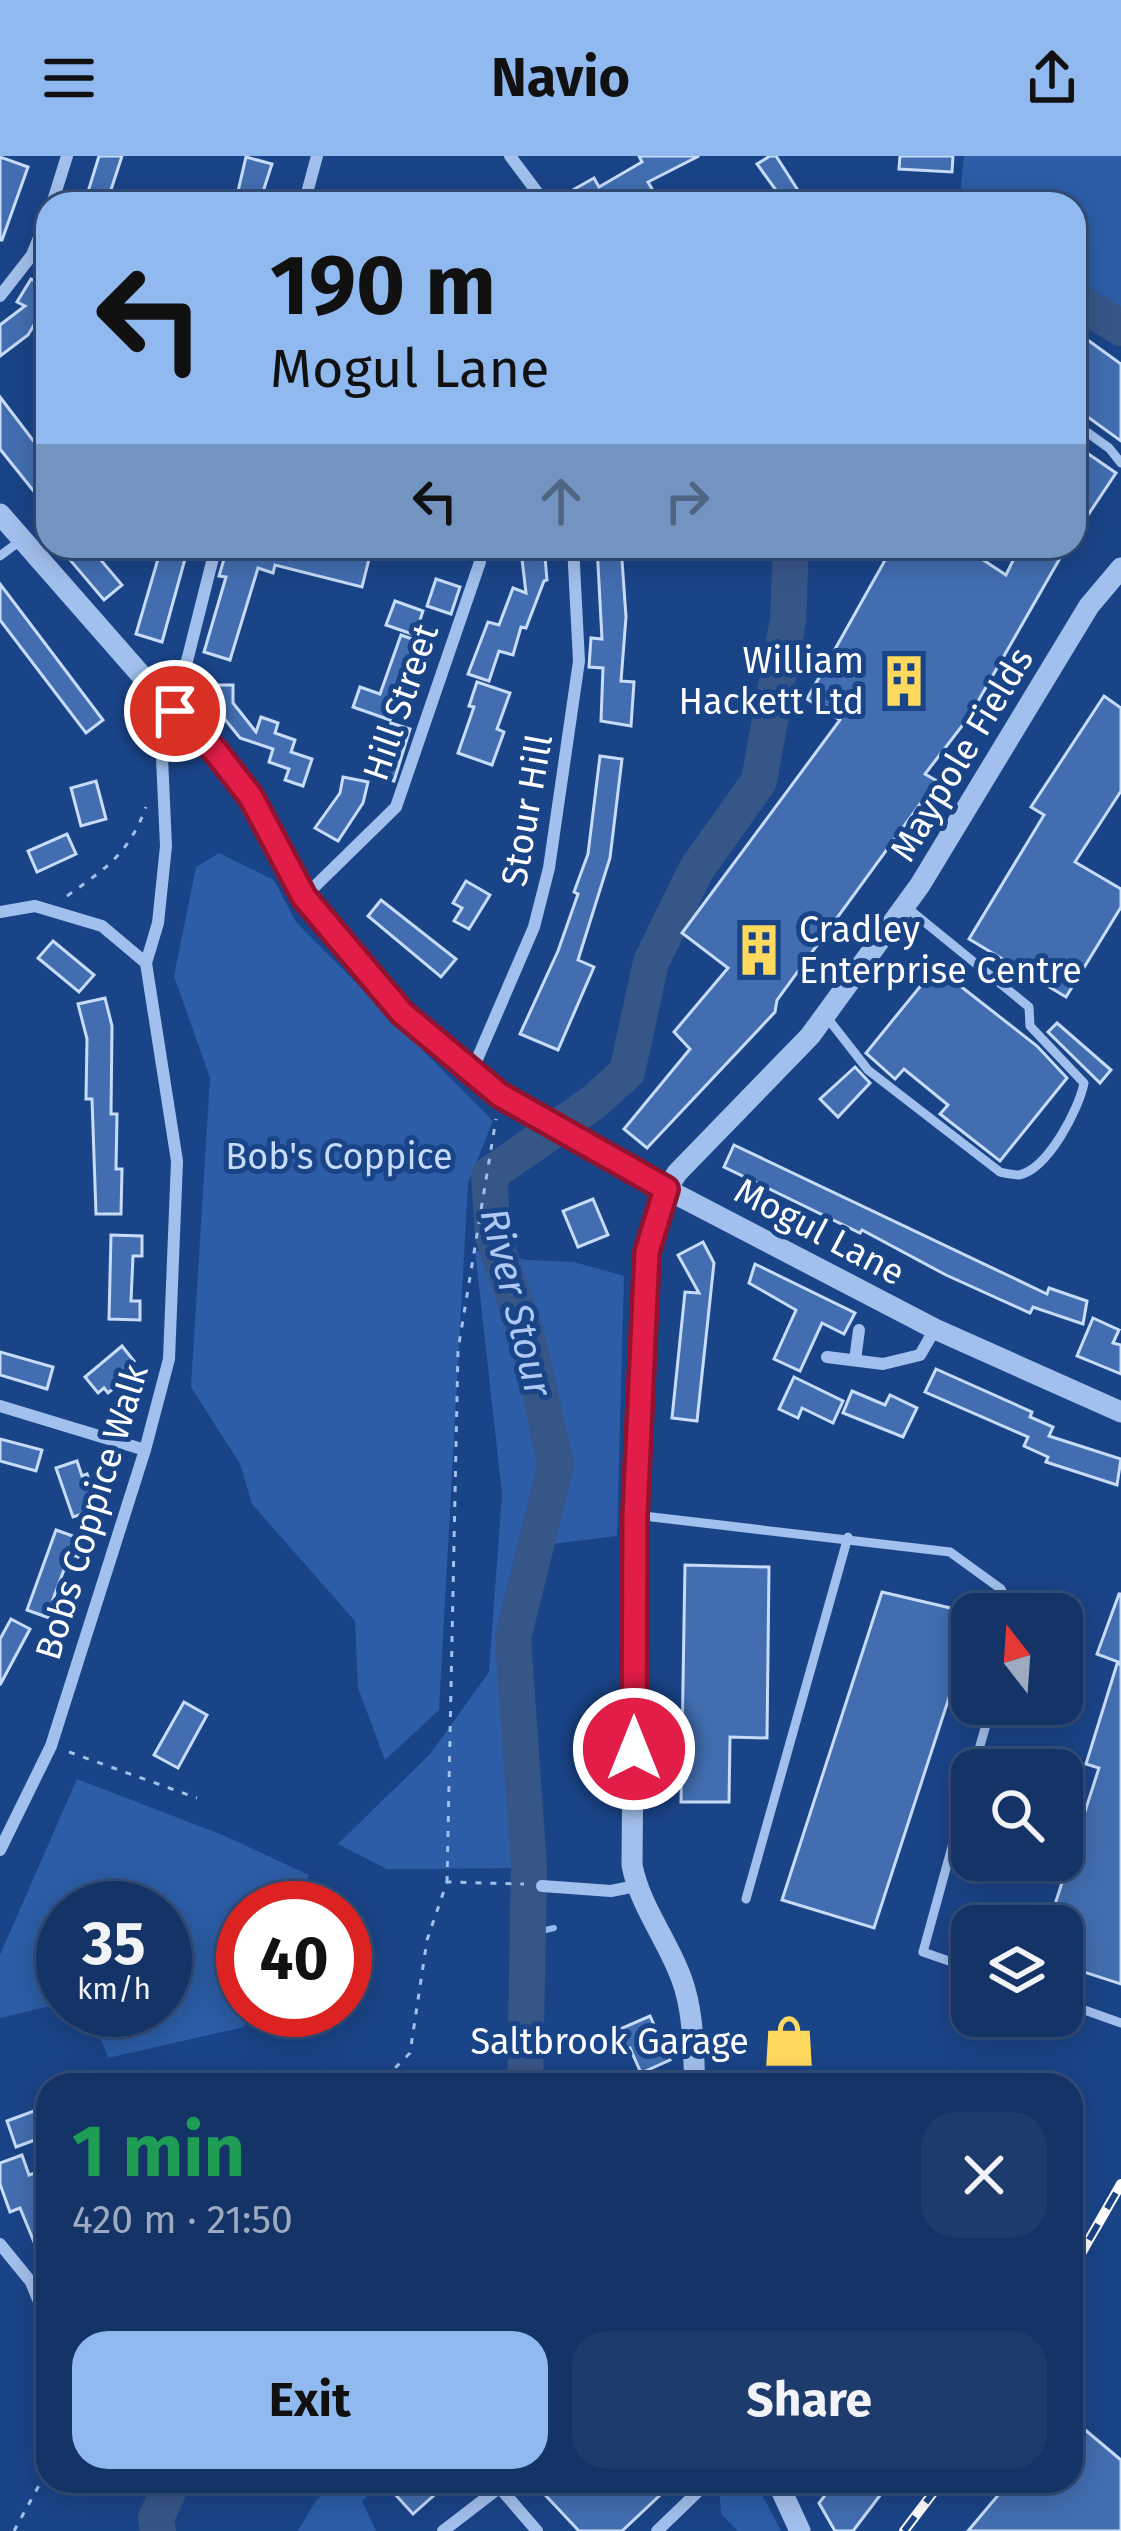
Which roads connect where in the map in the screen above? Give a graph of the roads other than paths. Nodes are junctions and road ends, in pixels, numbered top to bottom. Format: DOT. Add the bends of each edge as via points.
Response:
graph roads {
  1 [pos="67,156"];
  2 [pos="316,156"];
  3 [pos="510,156"];
  4 [pos="56,192"];
  5 [pos="307,192"];
  6 [pos="537,192"];
  7 [pos="36,245"];
  8 [pos="0,296"];
  9 [pos="1086,432"];
  10 [pos="1121,463"];
  11 [pos="0,514"];
  12 [pos="21,540"];
  13 [pos="0,556"];
  14 [pos="36,557"];
  15 [pos="37,558"];
  16 [pos="213,558"];
  17 [pos="574,558"];
  18 [pos="480,562"];
  19 [pos="1121,568"];
  20 [pos="169,705"];
  21 [pos="304,897"];
  22 [pos="905,906"];
  23 [pos="0,912"];
  24 [pos="146,963"];
  25 [pos="825,1015"];
  26 [pos="472,1071"];
  27 [pos="666,1189"];
  28 [pos="935,1329"];
  29 [pos="859,1330"];
  30 [pos="827,1357"];
  31 [pos="855,1360"];
  32 [pos="0,1406"];
  33 [pos="1121,1412"];
  34 [pos="145,1450"];
  35 [pos="635,1515"];
  36 [pos="848,1537"];
  37 [pos="1002,1593"];
  38 [pos="0,1850"];
  39 [pos="951,1850"];
  40 [pos="542,1886"];
  41 [pos="637,1886"];
  42 [pos="746,1899"];
  43 [pos="951,1962"];
  44 [pos="1083,2009"];
  45 [pos="1121,2023"];
  46 [pos="694,2073"];
  47 [pos="0,2244"];
  48 [pos="36,2294"];
  49 [pos="493,2493"];
  50 [pos="510,2493"];
  51 [pos="697,2493"];
  52 [pos="783,2493"];
  53 [pos="443,2531"];
  54 [pos="537,2531"];
  55 [pos="657,2531"];
  56 [pos="800,2531"];
  1 -- 4 [label="street"];
  2 -- 5 [label="street"];
  3 -- 6 [label="street"];
  7 -- 8 [label="street"];
  9 -- 10 [label="lane"];
  11 -- 12 [label="street, Mogul Lane"];
  12 -- 13 [label="lane"];
  12 -- 14 [label="street, Mogul Lane"];
  15 -- 20 [label="street, Mogul Lane"];
  16 -- 20 [label="street"];
  17 -- 26 [label="street, Stour Hill" via="579,661 549,868 534,927"];
  18 -- 21 [label="street, Hill Street" via="396,806"];
  19 -- 22 [label="street, Maypole Fields" via="1089,606"];
  20 -- 21 [label="street, Mogul Lane" via="251,797"];
  20 -- 24 [label="street" via="160,736 166,846"];
  21 -- 26 [label="street, Mogul Lane" via="402,1013"];
  22 -- 25 [label="street, Maypole Fields"];
  22 -- 25 [label="lane" via="1029,1007 1030,1026 1084,1083 1072,1120 1032,1168 1000,1172 868,1070"];
  23 -- 24 [label="street" via="35,906 102,926"];
  24 -- 34 [label="street, Bobs Coppice Walk" via="177,1161 169,1359"];
  25 -- 27 [label="street, Maypole Fields"];
  26 -- 27 [label="street, Mogul Lane"];
  27 -- 28 [label="street, Mogul Lane"];
  27 -- 35 [label="street" via="647,1252"];
  28 -- 31 [label="street" via="920,1354 884,1364"];
  28 -- 33 [label="street, Mogul Lane"];
  29 -- 31 [label="street"];
  30 -- 31 [label="street"];
  32 -- 34 [label="street"];
  34 -- 38 [label="street, Bobs Coppice Walk" via="51,1745"];
  35 -- 36 [label="lane"];
  35 -- 41 [label="street"];
  36 -- 37 [label="lane" via="950,1552"];
  36 -- 42 [label="lane"];
  39 -- 43 [label="lane" via="923,1952"];
  40 -- 41 [label="street"];
  41 -- 46 [label="street" via="689,2003"];
  44 -- 45 [label="lane"];
  47 -- 48 [label="street"];
  49 -- 53 [label="street"];
  50 -- 54 [label="street"];
  51 -- 55 [label="street"];
  52 -- 56 [label="street"];
}
